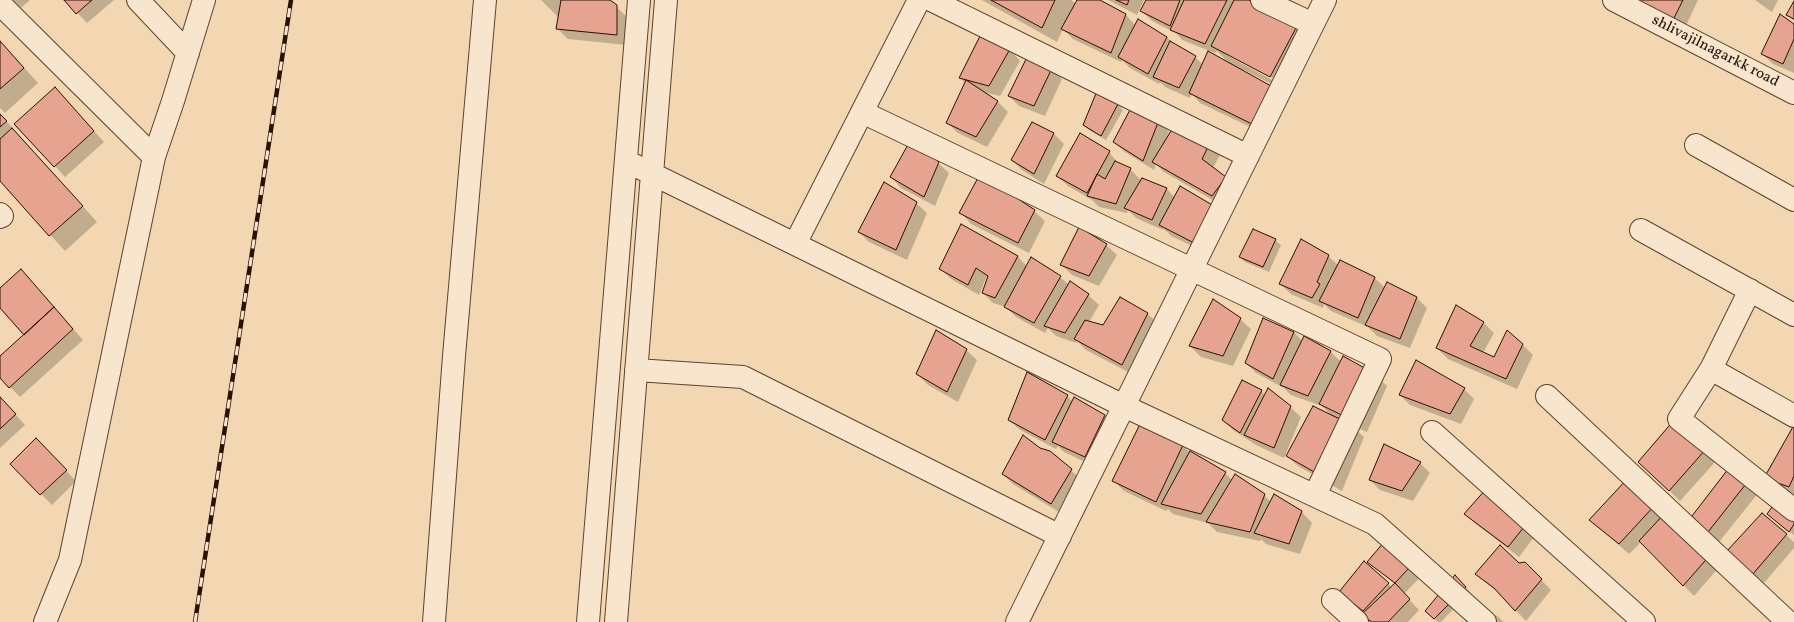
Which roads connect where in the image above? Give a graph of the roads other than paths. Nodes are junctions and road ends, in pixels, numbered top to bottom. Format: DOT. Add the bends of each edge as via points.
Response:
graph roads {
  1 [pos="138,0"];
  2 [pos="204,0"];
  3 [pos="485,0"];
  4 [pos="639,0"];
  5 [pos="666,0"];
  6 [pos="919,0"];
  7 [pos="931,0"];
  8 [pos="1262,0"];
  9 [pos="1325,0"];
  10 [pos="1614,0"];
  11 [pos="0,4"];
  12 [pos="1313,24"];
  13 [pos="188,53"];
  14 [pos="1794,93"];
  15 [pos="862,112"];
  16 [pos="1696,145"];
  17 [pos="1248,156"];
  18 [pos="154,157"];
  19 [pos="626,161"];
  20 [pos="652,174"];
  21 [pos="1794,200"];
  22 [pos="0,214"];
  23 [pos="0,217"];
  24 [pos="1641,230"];
  25 [pos="795,244"];
  26 [pos="1192,270"];
  27 [pos="1750,290"];
  28 [pos="1794,314"];
  29 [pos="1712,369"];
  30 [pos="636,370"];
  31 [pos="1547,396"];
  32 [pos="1124,406"];
  33 [pos="1794,416"];
  34 [pos="1432,432"];
  35 [pos="1315,495"];
  36 [pos="1794,510"];
  37 [pos="1060,536"];
  38 [pos="1333,600"];
  39 [pos="45,622"];
  40 [pos="434,622"];
  41 [pos="588,622"];
  42 [pos="616,622"];
  43 [pos="1017,622"];
  44 [pos="1357,622"];
  45 [pos="1485,622"];
  46 [pos="1644,622"];
  47 [pos="1788,622"];
  1 -- 13 [label="street"];
  2 -- 13 [label="street"];
  3 -- 40 [label="street"];
  4 -- 19 [label="street"];
  5 -- 20 [label="street"];
  6 -- 15 [label="street"];
  7 -- 17 [label="street"];
  8 -- 12 [label="street"];
  9 -- 12 [label="street"];
  10 -- 14 [label="street, shlivajilnagarkk road"];
  11 -- 18 [label="street"];
  12 -- 17 [label="street"];
  13 -- 18 [label="street"];
  15 -- 25 [label="street"];
  15 -- 26 [label="street"];
  16 -- 21 [label="street"];
  17 -- 26 [label="street"];
  18 -- 39 [label="street" via="70,560"];
  19 -- 20 [label="street"];
  19 -- 41 [label="street"];
  20 -- 25 [label="street"];
  20 -- 30 [label="street"];
  22 -- 23 [label="street"];
  24 -- 27 [label="street"];
  25 -- 32 [label="street"];
  26 -- 32 [label="street"];
  26 -- 35 [label="street" via="1380,359"];
  27 -- 28 [label="street"];
  27 -- 29 [label="street"];
  29 -- 33 [label="street"];
  29 -- 36 [label="street" via="1679,419"];
  30 -- 37 [label="street" via="743,377"];
  30 -- 42 [label="street"];
  31 -- 47 [label="street"];
  32 -- 35 [label="street"];
  32 -- 37 [label="street"];
  34 -- 46 [label="street"];
  35 -- 45 [label="street" via="1375,524"];
  37 -- 43 [label="street"];
  38 -- 44 [label="street"];
}
